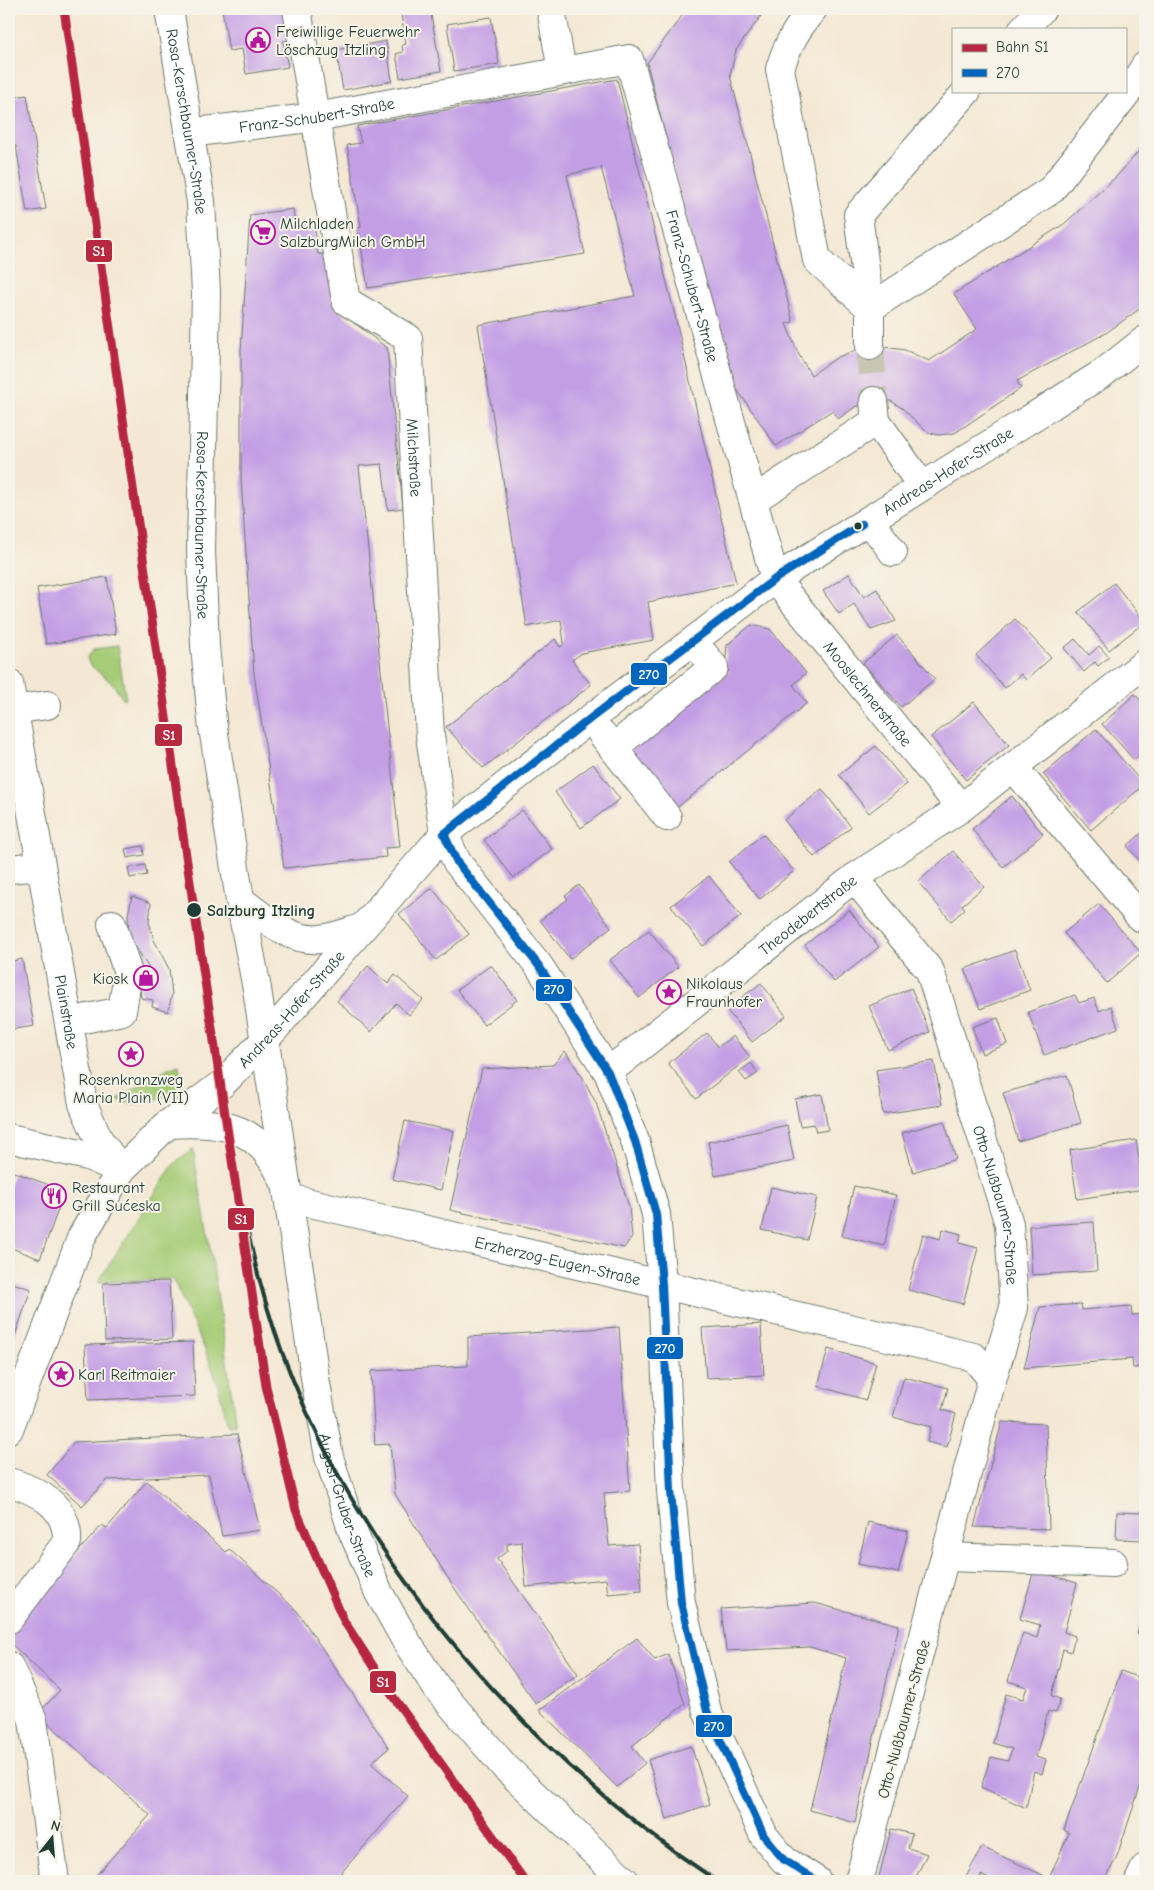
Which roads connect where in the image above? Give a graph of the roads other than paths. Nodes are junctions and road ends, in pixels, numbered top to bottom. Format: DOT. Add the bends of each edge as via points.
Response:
graph roads {
  1 [pos="169,9"];
  2 [pos="297,9"];
  3 [pos="551,9"];
  4 [pos="813,9"];
  5 [pos="1042,9"];
  6 [pos="1024,28"];
  7 [pos="1145,66"];
  8 [pos="562,71"];
  9 [pos="966,92"];
  10 [pos="316,117"];
  11 [pos="189,133"];
  12 [pos="870,308"];
  13 [pos="1145,340"];
  14 [pos="870,346"];
  15 [pos="922,486"];
  16 [pos="753,500"];
  17 [pos="869,520"];
  18 [pos="893,552"];
  19 [pos="775,580"];
  20 [pos="694,642"];
  21 [pos="1145,663"];
  22 [pos="9,683"];
  23 [pos="47,705"];
  24 [pos="14,710"];
  25 [pos="591,718"];
  26 [pos="613,748"];
  27 [pos="1013,767"];
  28 [pos="961,808"];
  29 [pos="667,817"];
  30 [pos="444,834"];
  31 [pos="40,866"];
  32 [pos="9,869"];
  33 [pos="854,878"];
  34 [pos="240,900"];
  35 [pos="1145,913"];
  36 [pos="112,924"];
  37 [pos="361,928"];
  38 [pos="69,1022"];
  39 [pos="265,1040"];
  40 [pos="608,1072"];
  41 [pos="168,1124"];
  42 [pos="9,1138"];
  43 [pos="121,1170"];
  44 [pos="288,1194"];
  45 [pos="662,1284"];
  46 [pos="992,1380"];
  47 [pos="9,1429"];
  48 [pos="9,1482"];
  49 [pos="947,1557"];
  50 [pos="1113,1562"];
  51 [pos="9,1619"];
  52 [pos="9,1666"];
  53 [pos="1145,1868"];
  54 [pos="55,1881"];
  55 [pos="625,1881"];
  56 [pos="817,1881"];
  57 [pos="859,1881"];
  58 [pos="1140,1881"];
  1 -- 11 [label="street, Rosa-Kerschbaumer-Straße"];
  2 -- 10 [label="street"];
  3 -- 8 [label="street"];
  4 -- 12 [label="street" via="795,30 780,69 817,260"];
  5 -- 6 [label="street"];
  7 -- 12 [label="street" via="1051,190"];
  8 -- 10 [label="street, Franz-Schubert-Straße"];
  8 -- 16 [label="street, Franz-Schubert-Straße" via="629,58"];
  9 -- 12 [label="street" via="858,215"];
  10 -- 11 [label="street, Franz-Schubert-Straße"];
  10 -- 30 [label="street, Milchstraße" via="346,301 408,338 430,734"];
  11 -- 34 [label="street, Rosa-Kerschbaumer-Straße" via="201,202 206,292 201,550 205,646 212,721"];
  12 -- 14 [label="street"];
  13 -- 15 [label="street, Andreas-Hofer-Straße" via="1104,373"];
  15 -- 16 [label="street" via="875,411"];
  15 -- 17 [label="street, Andreas-Hofer-Straße"];
  16 -- 19 [label="street, Franz-Schubert-Straße"];
  17 -- 18 [label="street"];
  17 -- 19 [label="street, Andreas-Hofer-Straße"];
  19 -- 20 [label="street, Andreas-Hofer-Straße"];
  19 -- 28 [label="street, Mooslechnerstraße"];
  20 -- 25 [label="street, Andreas-Hofer-Straße"];
  20 -- 26 [label="street" via="714,667"];
  21 -- 27 [label="street, Theodebertstraße"];
  22 -- 24 [label="street, Plainstraße"];
  23 -- 24 [label="street"];
  24 -- 31 [label="street, Plainstraße"];
  25 -- 26 [label="street"];
  25 -- 30 [label="street, Andreas-Hofer-Straße"];
  26 -- 29 [label="street"];
  27 -- 28 [label="street, Theodebertstraße"];
  27 -- 35 [label="street" via="1140,917"];
  28 -- 33 [label="street, Theodebertstraße"];
  30 -- 37 [label="street, Andreas-Hofer-Straße"];
  30 -- 40 [label="street" via="458,862 539,966"];
  31 -- 32 [label="street"];
  31 -- 38 [label="street, Plainstraße"];
  33 -- 40 [label="street, Theodebertstraße"];
  33 -- 46 [label="street, Otto-Nußbaumer-Straße" via="930,970 1009,1224 1014,1308"];
  34 -- 37 [label="street, Andreas-Hofer-Straße" via="290,935 309,940"];
  34 -- 39 [label="street, Rosa-Kerschbaumer-Straße"];
  36 -- 38 [label="street" via="128,974 122,1011"];
  37 -- 39 [label="street, Andreas-Hofer-Straße"];
  38 -- 43 [label="street, Plainstraße" via="83,1104 99,1140"];
  39 -- 41 [label="street, Andreas-Hofer-Straße" via="222,1084"];
  39 -- 44 [label="street, August-Gruber-Straße"];
  40 -- 45 [label="street" via="634,1141 656,1214"];
  41 -- 43 [label="street, Andreas-Hofer-Straße"];
  41 -- 44 [label="street" via="228,1126 243,1132 262,1147 277,1166"];
  42 -- 43 [label="street" via="88,1156"];
  43 -- 47 [label="street" via="82,1236"];
  44 -- 45 [label="street, Erzherzog-Eugen-Straße"];
  44 -- 55 [label="street, August-Gruber-Straße" via="329,1457 352,1530 379,1593 437,1688 470,1728 505,1767"];
  45 -- 46 [label="street, Erzherzog-Eugen-Straße" via="974,1357"];
  45 -- 56 [label="street" via="671,1491 681,1603 707,1711 764,1836 784,1860"];
  46 -- 49 [label="street, Otto-Nußbaumer-Straße"];
  48 -- 51 [label="street" via="37,1491 62,1516 68,1528 67,1542"];
  49 -- 50 [label="street"];
  49 -- 57 [label="street, Otto-Nußbaumer-Straße"];
  52 -- 54 [label="street" via="32,1720"];
  53 -- 58 [label="street"];
}
